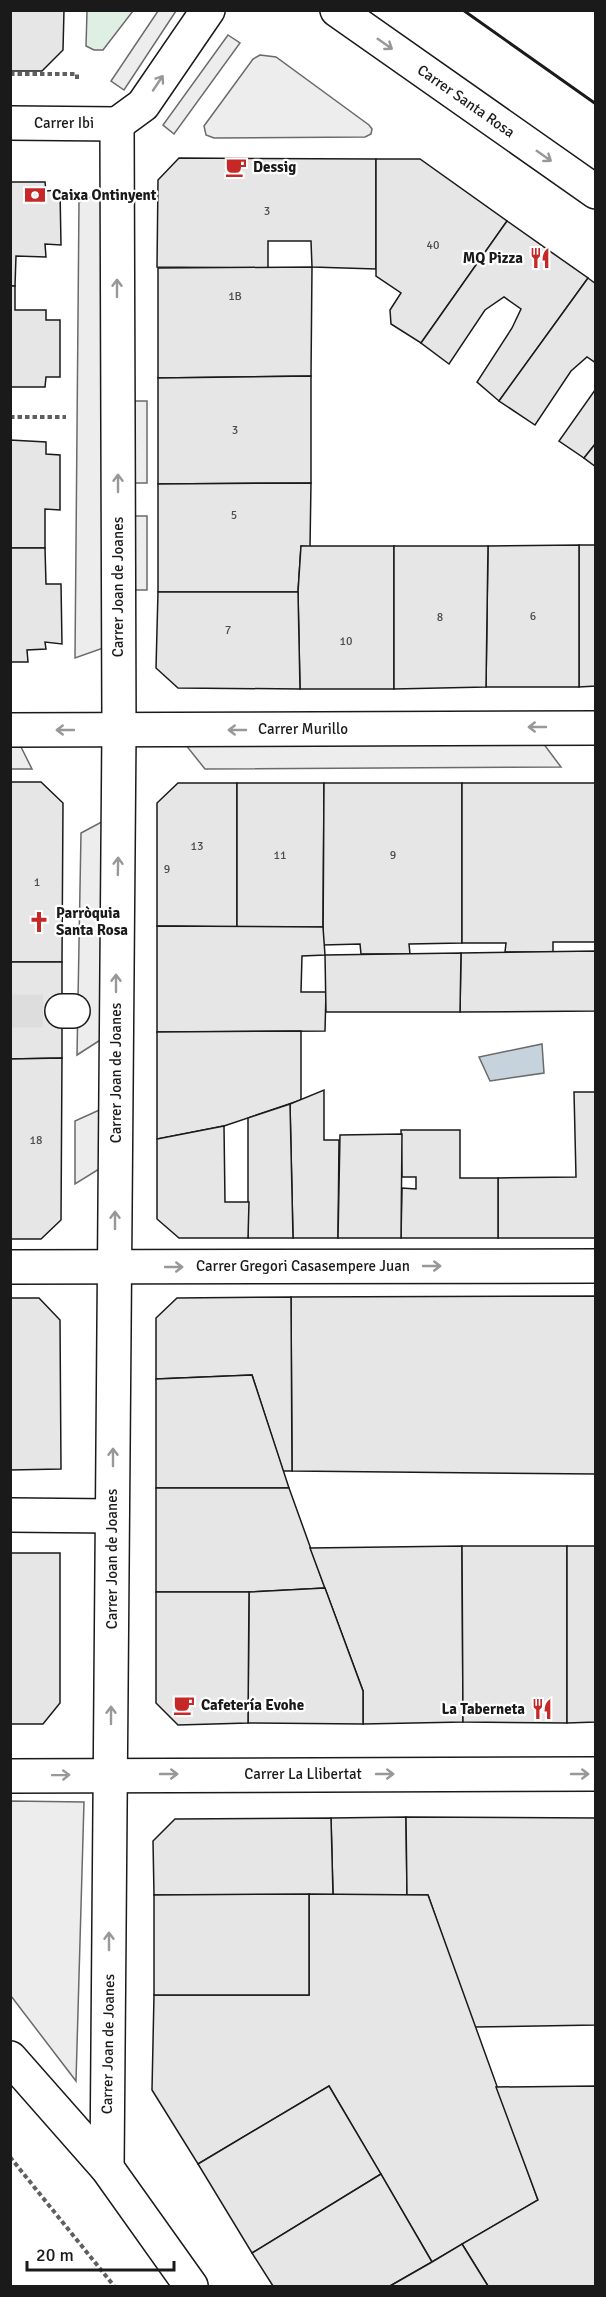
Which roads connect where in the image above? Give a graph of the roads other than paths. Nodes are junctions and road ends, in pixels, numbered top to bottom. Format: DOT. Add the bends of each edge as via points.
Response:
graph roads {
  1 [pos="208,10"];
  2 [pos="337,10"];
  3 [pos="10,123"];
  4 [pos="117,124"];
  5 [pos="596,192"];
  6 [pos="596,728"];
  7 [pos="10,730"];
  8 [pos="119,730"];
  9 [pos="596,1266"];
  10 [pos="10,1267"];
  11 [pos="114,1267"];
  12 [pos="10,1515"];
  13 [pos="112,1516"];
  14 [pos="111,1774"];
  15 [pos="596,1774"];
  16 [pos="10,1776"];
  17 [pos="10,2058"];
  18 [pos="106,2168"];
  19 [pos="191,2286"];
  4 -- 1 [label="street, one-way" via="143,105"];
  2 -- 5 [label="street, Carrer Santa Rosa, one-way"];
  3 -- 4 [label="street, Carrer Ibi"];
  8 -- 4 [label="street, Carrer Joan de Joanes, one-way"];
  6 -- 8 [label="street, Carrer Murillo, one-way"];
  8 -- 7 [label="street, Carrer Murillo, one-way"];
  11 -- 8 [label="street, Carrer Joan de Joanes, one-way"];
  11 -- 9 [label="street, Carrer Gregori Casasempere Juan, one-way"];
  10 -- 11 [label="street, Carrer Gregori Casasempere Juan"];
  13 -- 11 [label="street, Carrer Joan de Joanes, one-way"];
  12 -- 13 [label="street"];
  14 -- 13 [label="street, Carrer Joan de Joanes, one-way"];
  14 -- 15 [label="street, Carrer La Llibertat, one-way"];
  16 -- 14 [label="street, Carrer La Llibertat, one-way"];
  18 -- 14 [label="street, Carrer Joan de Joanes, one-way"];
  17 -- 18 [label="street"];
  18 -- 19 [label="street"];
}
